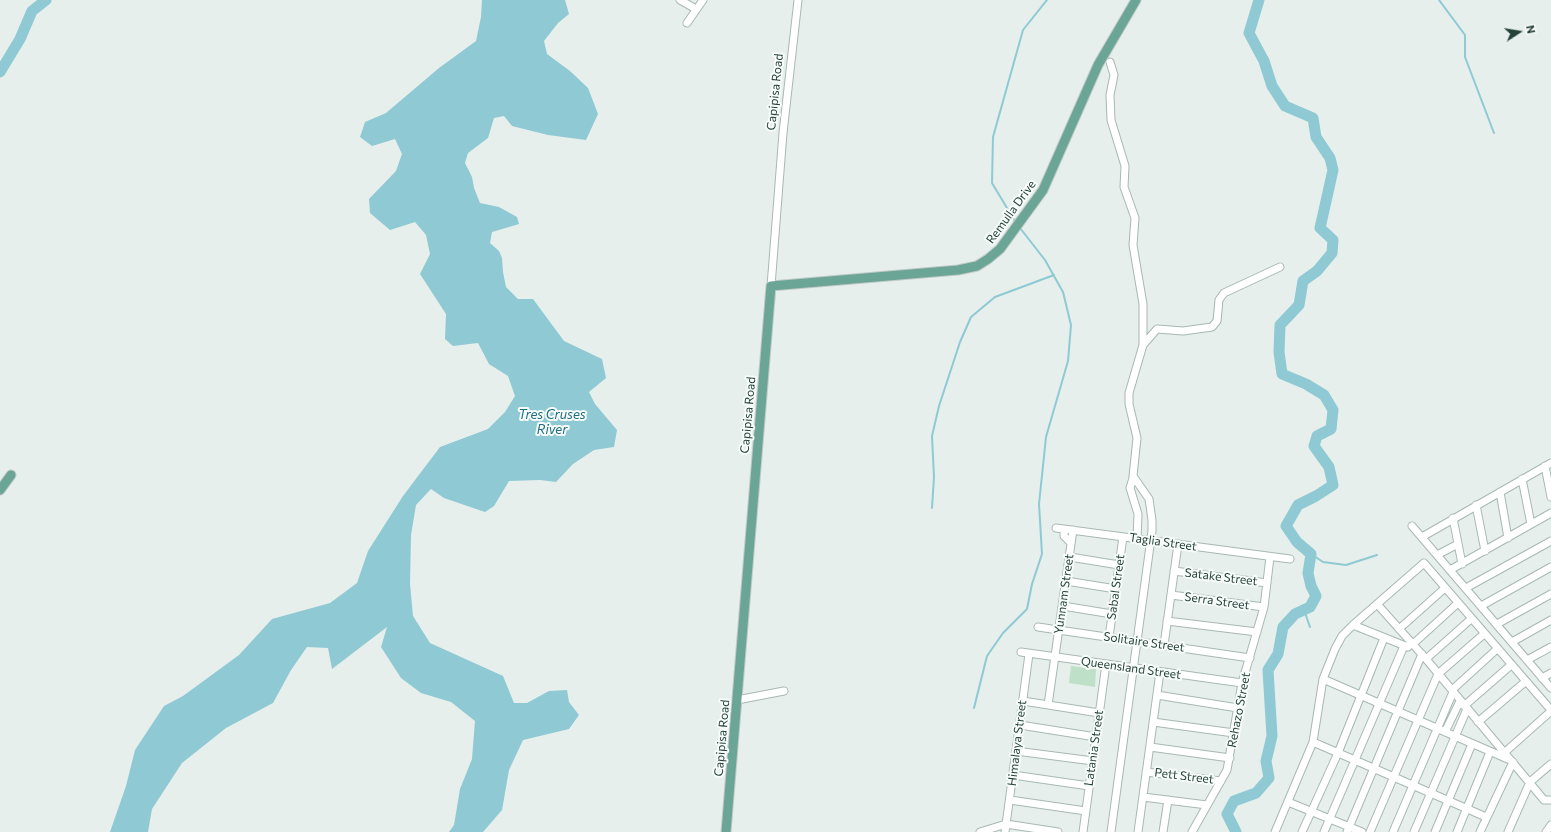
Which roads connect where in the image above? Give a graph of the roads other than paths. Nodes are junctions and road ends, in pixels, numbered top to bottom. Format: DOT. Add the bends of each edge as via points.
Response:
graph roads {
  1 [pos="680,0"];
  2 [pos="703,0"];
  3 [pos="798,0"];
  4 [pos="1136,0"];
  5 [pos="696,8"];
  6 [pos="687,23"];
  7 [pos="1110,62"];
  8 [pos="1280,268"];
  9 [pos="771,286"];
  10 [pos="1143,345"];
  11 [pos="1548,465"];
  12 [pos="11,475"];
  13 [pos="1133,478"];
  14 [pos="1522,479"];
  15 [pos="0,490"];
  16 [pos="1500,492"];
  17 [pos="1551,497"];
  18 [pos="1476,505"];
  19 [pos="1551,513"];
  20 [pos="1453,518"];
  21 [pos="1531,524"];
  22 [pos="1412,526"];
  23 [pos="1056,528"];
  24 [pos="1064,529"];
  25 [pos="1073,530"];
  26 [pos="1123,537"];
  27 [pos="1422,537"];
  28 [pos="1508,538"];
  29 [pos="1137,539"];
  30 [pos="1151,541"];
  31 [pos="1551,541"];
  32 [pos="1071,543"];
  33 [pos="1178,544"];
  34 [pos="1458,544"];
  35 [pos="1485,551"];
  36 [pos="1437,555"];
  37 [pos="1070,557"];
  38 [pos="1270,557"];
  39 [pos="1290,559"];
  40 [pos="1462,564"];
  41 [pos="1119,565"];
  42 [pos="1551,567"];
  43 [pos="1450,570"];
  44 [pos="1174,571"];
  45 [pos="1066,581"];
  46 [pos="1267,583"];
  47 [pos="1445,588"];
  48 [pos="1466,588"];
  49 [pos="1116,589"];
  50 [pos="1551,594"];
  51 [pos="1171,595"];
  52 [pos="1458,603"];
  53 [pos="1377,604"];
  54 [pos="1063,606"];
  55 [pos="1481,606"];
  56 [pos="1264,607"];
  57 [pos="1112,614"];
  58 [pos="1471,619"];
  59 [pos="1551,620"];
  60 [pos="1167,621"];
  61 [pos="1497,624"];
  62 [pos="1353,625"];
  63 [pos="1038,627"];
  64 [pos="1399,629"];
  65 [pos="1059,630"];
  66 [pos="1257,632"];
  67 [pos="1484,634"];
  68 [pos="1109,638"];
  69 [pos="1384,638"];
  70 [pos="1136,641"];
  71 [pos="1512,642"];
  72 [pos="1164,645"];
  73 [pos="1404,646"];
  74 [pos="1551,647"];
  75 [pos="1497,649"];
  76 [pos="1021,652"];
  77 [pos="1420,652"];
  78 [pos="1029,654"];
  79 [pos="1056,657"];
  80 [pos="1250,658"];
  81 [pos="1527,660"];
  82 [pos="1106,664"];
  83 [pos="1511,665"];
  84 [pos="1132,668"];
  85 [pos="1160,672"];
  86 [pos="1551,673"];
  87 [pos="1438,674"];
  88 [pos="1542,678"];
  89 [pos="1323,679"];
  90 [pos="1525,682"];
  91 [pos="1242,683"];
  92 [pos="1551,688"];
  93 [pos="784,691"];
  94 [pos="1452,691"];
  95 [pos="1157,695"];
  96 [pos="1362,696"];
  97 [pos="737,700"];
  98 [pos="1022,701"];
  99 [pos="1380,703"];
  100 [pos="1048,705"];
  101 [pos="1464,705"];
  102 [pos="1238,708"];
  103 [pos="1551,711"];
  104 [pos="1398,712"];
  105 [pos="1099,713"];
  106 [pos="1418,720"];
  107 [pos="1153,722"];
  108 [pos="1478,722"];
  109 [pos="1020,725"];
  110 [pos="1437,728"];
  111 [pos="1445,732"];
  112 [pos="1234,733"];
  113 [pos="1454,736"];
  114 [pos="1096,737"];
  115 [pos="1313,742"];
  116 [pos="1472,744"];
  117 [pos="1150,747"];
  118 [pos="1016,751"];
  119 [pos="1338,752"];
  120 [pos="1490,752"];
  121 [pos="1504,753"];
  122 [pos="1230,758"];
  123 [pos="1356,760"];
  124 [pos="1092,761"];
  125 [pos="1512,761"];
  126 [pos="1551,764"];
  127 [pos="1375,768"];
  128 [pos="1146,772"];
  129 [pos="1013,775"];
  130 [pos="1394,777"];
  131 [pos="1221,781"];
  132 [pos="1530,782"];
  133 [pos="1413,785"];
  134 [pos="1089,786"];
  135 [pos="1430,792"];
  136 [pos="1143,797"];
  137 [pos="1010,800"];
  138 [pos="1168,800"];
  139 [pos="1449,800"];
  140 [pos="1551,800"];
  141 [pos="1288,802"];
  142 [pos="1207,805"];
  143 [pos="1467,809"];
  144 [pos="1086,811"];
  145 [pos="1311,811"];
  146 [pos="1486,817"];
  147 [pos="1330,818"];
  148 [pos="1006,824"];
  149 [pos="1551,825"];
  150 [pos="1034,830"];
  151 [pos="1348,830"];
  152 [pos="726,832"];
  153 [pos="980,832"];
  154 [pos="1005,832"];
  155 [pos="1058,832"];
  156 [pos="1083,832"];
  157 [pos="1111,832"];
  158 [pos="1138,832"];
  159 [pos="1163,832"];
  160 [pos="1192,832"];
  161 [pos="1275,832"];
  162 [pos="1302,832"];
  163 [pos="1324,832"];
  164 [pos="1362,832"];
  165 [pos="1370,832"];
  166 [pos="1393,832"];
  167 [pos="1414,832"];
  168 [pos="1435,832"];
  169 [pos="1457,832"];
  170 [pos="1480,832"];
  171 [pos="1508,832"];
  172 [pos="1546,832"];
  1 -- 5 [label="street"];
  2 -- 5 [label="street"];
  3 -- 9 [label="street, Capipisa Road" via="788,80"];
  4 -- 9 [label="main road, Remulla Drive" via="1098,65 1043,190 1000,249 981,264 958,270"];
  5 -- 6 [label="street"];
  7 -- 10 [label="street" via="1114,75 1110,95 1111,120 1125,166 1124,187 1134,218 1133,245 1143,304"];
  8 -- 10 [label="street" via="1224,293 1219,300 1217,321 1212,327 1183,331 1157,329"];
  9 -- 97 [label="main road, Capipisa Road"];
  10 -- 13 [label="street" via="1129,393 1137,438"];
  11 -- 14 [label="street"];
  11 -- 17 [label="street"];
  12 -- 15 [label="main road"];
  13 -- 29 [label="street" via="1130,488 1138,514"];
  13 -- 30 [label="street" via="1149,499"];
  14 -- 16 [label="street"];
  14 -- 21 [label="street"];
  16 -- 18 [label="street"];
  16 -- 28 [label="street"];
  18 -- 20 [label="street"];
  18 -- 35 [label="street"];
  19 -- 21 [label="street"];
  20 -- 27 [label="street"];
  20 -- 34 [label="street"];
  21 -- 28 [label="street"];
  22 -- 27 [label="street"];
  23 -- 24 [label="street, Taglia Street"];
  24 -- 25 [label="street, Taglia Street"];
  24 -- 32 [label="street" via="1064,536"];
  25 -- 26 [label="street, Taglia Street"];
  25 -- 32 [label="street, Yunnam Street"];
  26 -- 29 [label="street, Taglia Street"];
  26 -- 41 [label="street, Sabal Street"];
  27 -- 36 [label="street"];
  28 -- 35 [label="street"];
  29 -- 30 [label="street, Taglia Street"];
  30 -- 33 [label="street, Taglia Street"];
  30 -- 70 [label="street"];
  31 -- 48 [label="street"];
  32 -- 37 [label="street, Yunnam Street"];
  33 -- 38 [label="street, Taglia Street"];
  33 -- 44 [label="street"];
  34 -- 36 [label="street"];
  34 -- 40 [label="street"];
  35 -- 40 [label="street"];
  36 -- 43 [label="street"];
  37 -- 41 [label="street"];
  37 -- 45 [label="street, Yunnam Street"];
  38 -- 39 [label="street, Taglia Street"];
  38 -- 46 [label="street, Rehazo Street"];
  40 -- 43 [label="street"];
  41 -- 49 [label="street, Sabal Street"];
  42 -- 55 [label="street"];
  43 -- 48 [label="street"];
  44 -- 46 [label="street, Satake Street"];
  44 -- 51 [label="street"];
  45 -- 49 [label="street"];
  45 -- 54 [label="street, Yunnam Street"];
  46 -- 56 [label="street, Rehazo Street"];
  47 -- 52 [label="street"];
  47 -- 53 [label="street" via="1424,563"];
  47 -- 64 [label="street"];
  48 -- 55 [label="street"];
  49 -- 57 [label="street, Sabal Street"];
  50 -- 61 [label="street"];
  51 -- 56 [label="street, Serra Street"];
  51 -- 60 [label="street"];
  52 -- 58 [label="street"];
  52 -- 77 [label="street"];
  53 -- 62 [label="street"];
  53 -- 64 [label="street"];
  54 -- 57 [label="street"];
  54 -- 65 [label="street, Yunnam Street"];
  55 -- 61 [label="street"];
  56 -- 66 [label="street, Rehazo Street"];
  57 -- 68 [label="street, Sabal Street"];
  58 -- 67 [label="street"];
  58 -- 77 [label="street"];
  59 -- 71 [label="street"];
  60 -- 66 [label="street"];
  60 -- 72 [label="street"];
  61 -- 71 [label="street"];
  62 -- 69 [label="street"];
  62 -- 89 [label="street" via="1342,636"];
  63 -- 65 [label="street, Solitaire Street"];
  64 -- 77 [label="street"];
  65 -- 68 [label="street, Solitaire Street"];
  65 -- 79 [label="street, Yunnam Street"];
  66 -- 80 [label="street, Rehazo Street"];
  67 -- 75 [label="street"];
  67 -- 87 [label="street"];
  68 -- 70 [label="street, Solitaire Street"];
  69 -- 73 [label="street"];
  69 -- 96 [label="street"];
  70 -- 72 [label="street, Solitaire Street"];
  70 -- 84 [label="street"];
  71 -- 81 [label="street"];
  72 -- 80 [label="street, Solitaire Street"];
  73 -- 77 [label="street"];
  73 -- 99 [label="street"];
  74 -- 81 [label="street"];
  75 -- 83 [label="street"];
  75 -- 94 [label="street"];
  76 -- 78 [label="street, Queensland Street"];
  77 -- 87 [label="street"];
  77 -- 104 [label="street"];
  78 -- 79 [label="street, Queensland Street"];
  78 -- 98 [label="street, Himalaya Street"];
  79 -- 82 [label="street, Queensland Street"];
  79 -- 100 [label="street, Yunnam Street"];
  80 -- 91 [label="street, Rehazo Street"];
  81 -- 88 [label="street"];
  82 -- 84 [label="street, Queensland Street"];
  82 -- 105 [label="street, Latania Street"];
  83 -- 90 [label="street"];
  83 -- 101 [label="street"];
  84 -- 85 [label="street, Queensland Street"];
  84 -- 157 [label="street"];
  85 -- 91 [label="street, Queensland Street"];
  85 -- 95 [label="street"];
  86 -- 88 [label="street"];
  87 -- 94 [label="street"];
  87 -- 106 [label="street"];
  88 -- 92 [label="street"];
  89 -- 96 [label="street"];
  89 -- 115 [label="street"];
  90 -- 103 [label="street"];
  90 -- 108 [label="street"];
  91 -- 102 [label="street, Rehazo Street"];
  93 -- 97 [label="street"];
  94 -- 101 [label="street"];
  94 -- 110 [label="street"];
  95 -- 102 [label="street"];
  95 -- 107 [label="street"];
  96 -- 99 [label="street"];
  96 -- 119 [label="street"];
  97 -- 152 [label="main road, Capipisa Road"];
  98 -- 100 [label="street"];
  98 -- 109 [label="street, Himalaya Street"];
  99 -- 104 [label="street"];
  99 -- 123 [label="street"];
  100 -- 105 [label="street"];
  101 -- 108 [label="street"];
  101 -- 111 [label="street"];
  101 -- 113 [label="street"];
  102 -- 112 [label="street, Rehazo Street"];
  103 -- 121 [label="street"];
  104 -- 106 [label="street"];
  104 -- 127 [label="street"];
  105 -- 114 [label="street, Latania Street"];
  106 -- 110 [label="street"];
  106 -- 130 [label="street"];
  107 -- 112 [label="street"];
  107 -- 117 [label="street"];
  108 -- 121 [label="street"];
  109 -- 114 [label="street"];
  109 -- 118 [label="street, Himalaya Street"];
  110 -- 111 [label="street"];
  110 -- 133 [label="street"];
  111 -- 113 [label="street"];
  112 -- 122 [label="street, Rehazo Street"];
  113 -- 116 [label="street"];
  113 -- 135 [label="street"];
  114 -- 124 [label="street, Latania Street"];
  115 -- 119 [label="street"];
  115 -- 141 [label="street"];
  116 -- 120 [label="street"];
  116 -- 139 [label="street"];
  117 -- 122 [label="street"];
  117 -- 128 [label="street"];
  118 -- 124 [label="street"];
  118 -- 129 [label="street, Himalaya Street"];
  119 -- 123 [label="street"];
  119 -- 145 [label="street"];
  120 -- 125 [label="street"];
  120 -- 143 [label="street"];
  121 -- 125 [label="street"];
  122 -- 131 [label="street, Rehazo Street"];
  123 -- 127 [label="street"];
  123 -- 147 [label="street"];
  124 -- 134 [label="street, Latania Street"];
  125 -- 132 [label="street"];
  125 -- 146 [label="street"];
  126 -- 132 [label="street"];
  127 -- 130 [label="street"];
  127 -- 151 [label="street"];
  128 -- 131 [label="street, Pett Street"];
  128 -- 136 [label="street"];
  129 -- 134 [label="street"];
  129 -- 137 [label="street, Himalaya Street"];
  130 -- 133 [label="street"];
  130 -- 165 [label="street"];
  131 -- 142 [label="street, Rehazo Street"];
  132 -- 140 [label="street" via="1544,800"];
  132 -- 171 [label="street"];
  133 -- 135 [label="street"];
  133 -- 166 [label="street"];
  134 -- 144 [label="street, Latania Street"];
  135 -- 139 [label="street"];
  135 -- 167 [label="street"];
  136 -- 138 [label="street"];
  136 -- 158 [label="street"];
  137 -- 144 [label="street"];
  137 -- 148 [label="street, Himalaya Street"];
  138 -- 142 [label="street"];
  138 -- 159 [label="street"];
  139 -- 143 [label="street"];
  139 -- 168 [label="street"];
  141 -- 145 [label="street"];
  141 -- 161 [label="street"];
  142 -- 160 [label="street, Rehazo Street"];
  143 -- 146 [label="street"];
  143 -- 169 [label="street"];
  144 -- 156 [label="street, Latania Street"];
  145 -- 147 [label="street"];
  145 -- 162 [label="street"];
  146 -- 170 [label="street"];
  147 -- 151 [label="street"];
  147 -- 163 [label="street"];
  148 -- 150 [label="street"];
  148 -- 153 [label="street"];
  148 -- 154 [label="street, Himalaya Street"];
  149 -- 172 [label="street"];
  150 -- 155 [label="street"];
  151 -- 164 [label="street"];
}
